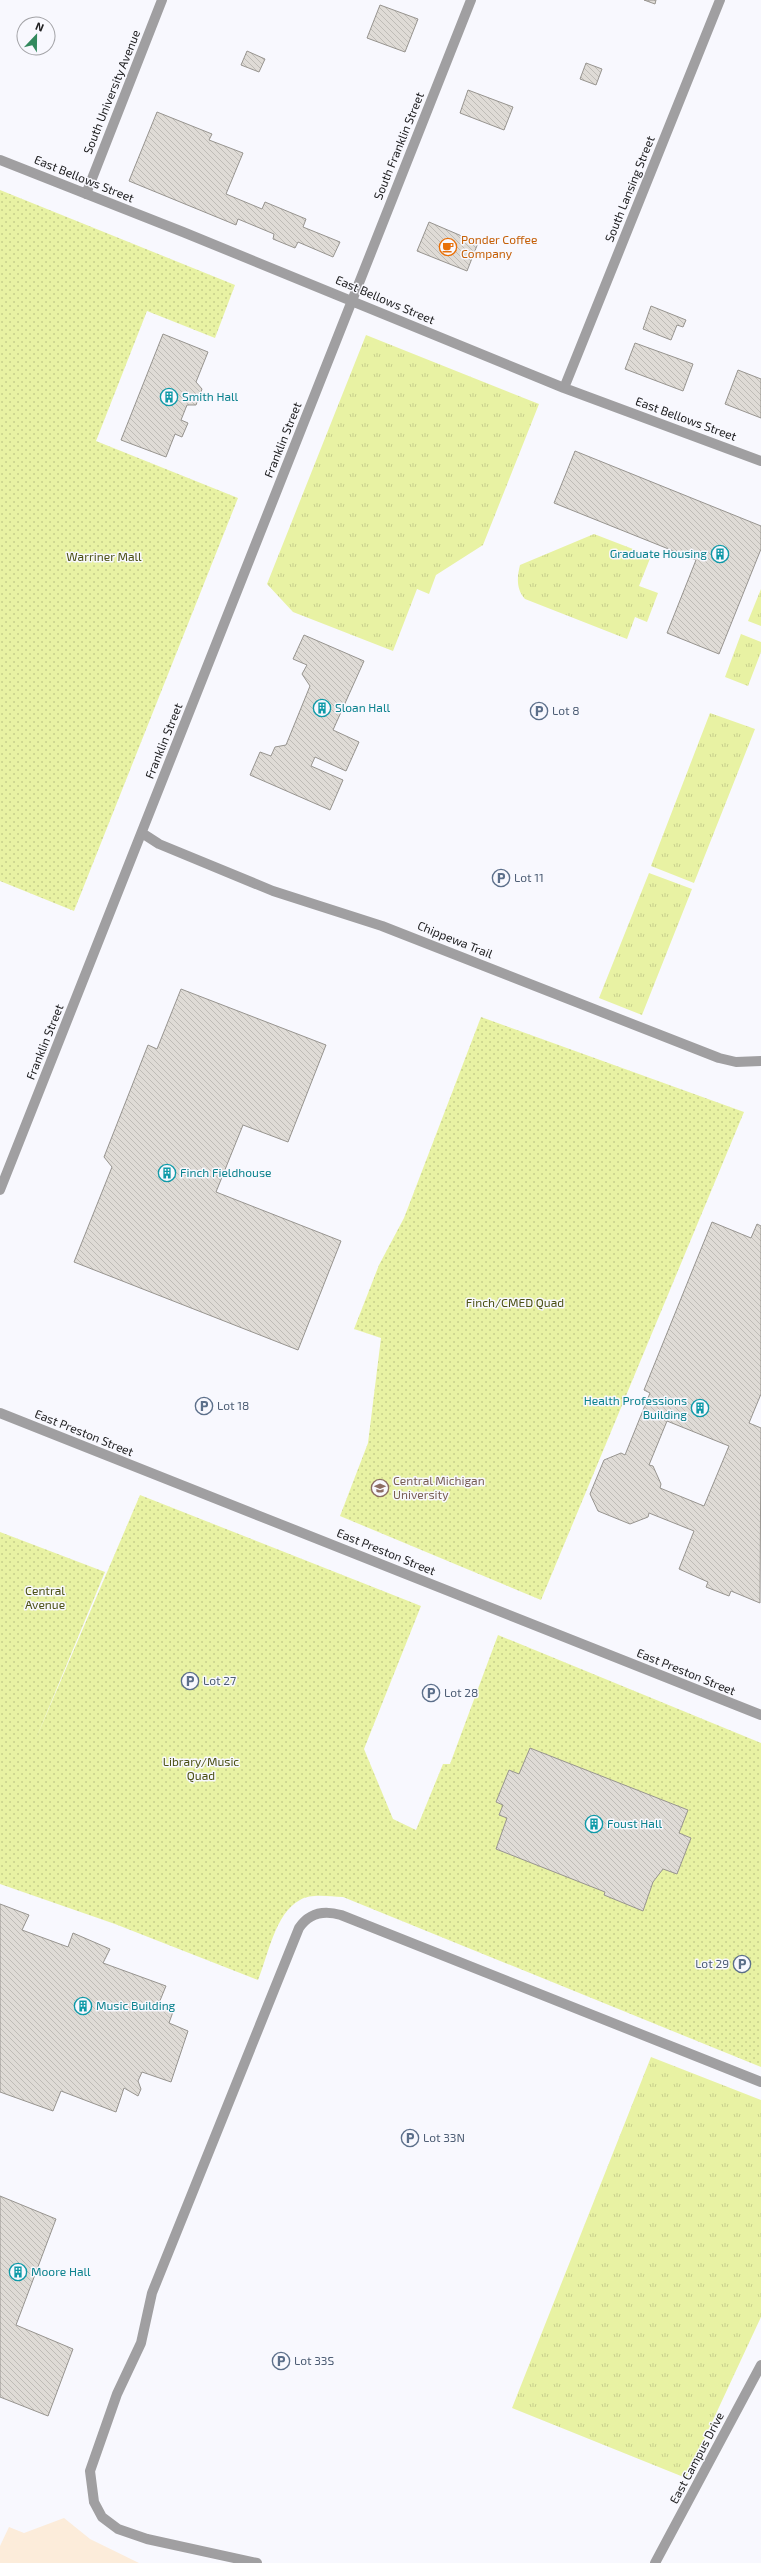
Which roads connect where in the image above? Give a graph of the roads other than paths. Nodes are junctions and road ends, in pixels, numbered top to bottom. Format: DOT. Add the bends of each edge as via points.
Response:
graph roads {
  1 [pos="162,0"];
  2 [pos="471,0"];
  3 [pos="720,0"];
  4 [pos="0,160"];
  5 [pos="86,194"];
  6 [pos="352,302"];
  7 [pos="564,388"];
  8 [pos="761,461"];
  9 [pos="142,833"];
  10 [pos="761,1061"];
  11 [pos="0,1190"];
  12 [pos="0,1413"];
  13 [pos="761,1715"];
  14 [pos="761,2082"];
  15 [pos="761,2365"];
  16 [pos="257,2563"];
  17 [pos="655,2563"];
  1 -- 5 [label="street, South University Avenue"];
  2 -- 6 [label="street, South Franklin Street"];
  3 -- 7 [label="street, South Lansing Street"];
  4 -- 5 [label="street, East Bellows Street"];
  5 -- 6 [label="street, East Bellows Street" via="318,286"];
  6 -- 7 [label="street, East Bellows Street"];
  6 -- 9 [label="street, Franklin Street"];
  7 -- 8 [label="street, East Bellows Street"];
  9 -- 10 [label="street, Chippewa Trail" via="158,844 273,891 382,926 719,1058 736,1062"];
  9 -- 11 [label="street, Franklin Street"];
  12 -- 13 [label="street, East Preston Street"];
  14 -- 16 [label="street" via="341,1915 325,1912 311,1916 299,1928 269,1998 152,2292 141,2343 117,2394 91,2462 90,2486 94,2502 106,2521 131,2534"];
  15 -- 17 [label="street, East Campus Drive"];
}
